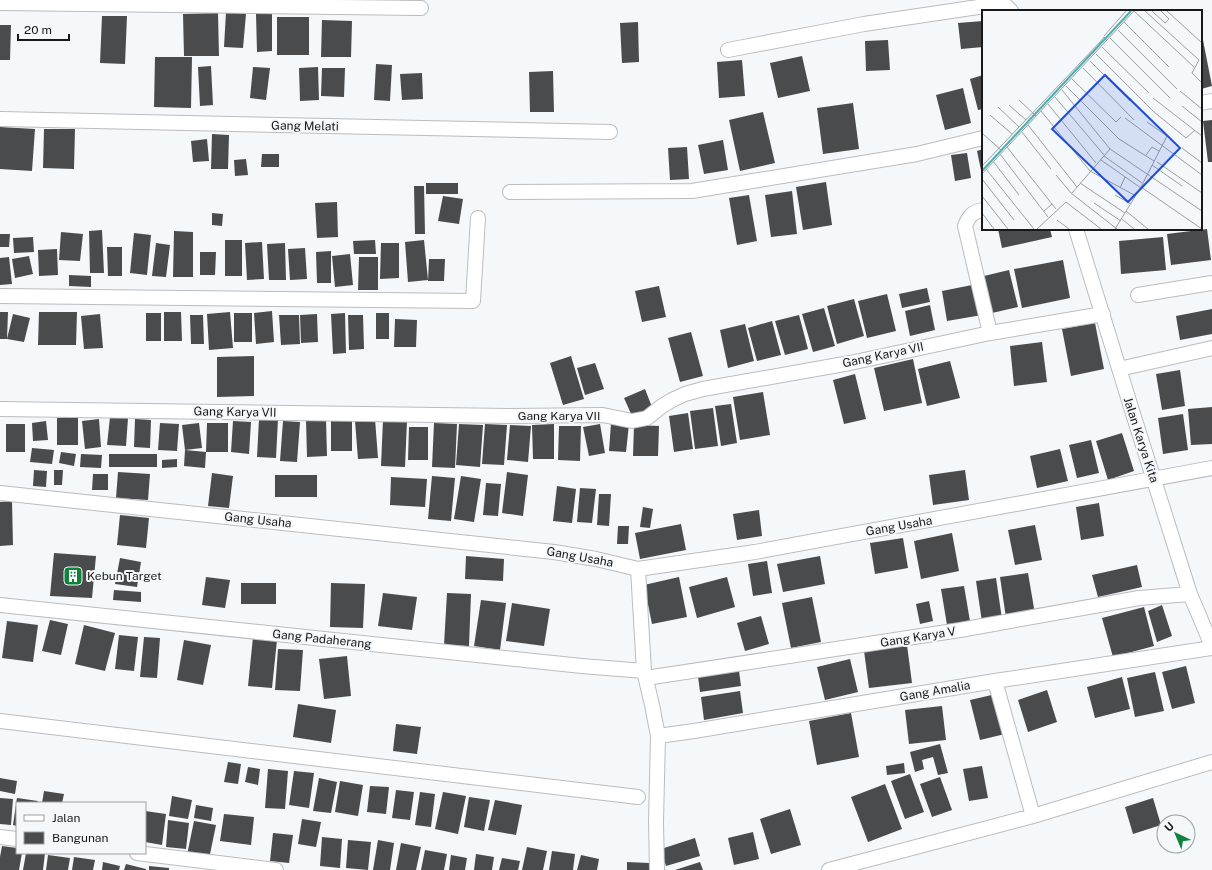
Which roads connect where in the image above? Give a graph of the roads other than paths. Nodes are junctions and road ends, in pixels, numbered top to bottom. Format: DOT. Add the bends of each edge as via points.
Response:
graph roads {
  1 [pos="0,3"];
  2 [pos="421,8"];
  3 [pos="1011,10"];
  4 [pos="728,50"];
  5 [pos="1212,101"];
  6 [pos="1202,103"];
  7 [pos="0,119"];
  8 [pos="610,132"];
  9 [pos="982,138"];
  10 [pos="510,192"];
  11 [pos="982,210"];
  12 [pos="478,218"];
  13 [pos="1076,230"];
  14 [pos="1212,283"];
  15 [pos="1138,295"];
  16 [pos="0,296"];
  17 [pos="1103,314"];
  18 [pos="990,333"];
  19 [pos="1212,348"];
  20 [pos="1119,369"];
  21 [pos="0,409"];
  22 [pos="1212,468"];
  23 [pos="1154,478"];
  24 [pos="0,493"];
  25 [pos="638,569"];
  26 [pos="1190,594"];
  27 [pos="0,604"];
  28 [pos="1211,643"];
  29 [pos="645,674"];
  30 [pos="995,681"];
  31 [pos="0,721"];
  32 [pos="658,736"];
  33 [pos="1212,762"];
  34 [pos="638,797"];
  35 [pos="1033,816"];
  36 [pos="0,837"];
  37 [pos="16,839"];
  38 [pos="145,854"];
  39 [pos="276,870"];
  40 [pos="657,870"];
  41 [pos="829,870"];
  1 -- 2 [label="street"];
  3 -- 4 [label="street" via="1005,5 998,4 864,24"];
  5 -- 6 [label="street"];
  7 -- 8 [label="street, Gang Melati"];
  9 -- 10 [label="street" via="917,154 692,191"];
  11 -- 18 [label="street" via="976,211 969,217 965,226"];
  12 -- 16 [label="street" via="473,301"];
  13 -- 17 [label="street, Jalan Karya Kita"];
  14 -- 15 [label="street"];
  17 -- 18 [label="street, Gang Karya VII"];
  17 -- 20 [label="street, Jalan Karya Kita"];
  18 -- 21 [label="street, Gang Karya VII" via="850,363 703,389 672,400 647,418 632,421 603,415"];
  19 -- 20 [label="street"];
  20 -- 23 [label="street, Jalan Karya Kita"];
  22 -- 23 [label="street, Gang Usaha"];
  23 -- 25 [label="street, Gang Usaha" via="755,552"];
  23 -- 26 [label="street, Jalan Karya Kita"];
  24 -- 25 [label="street, Gang Usaha" via="554,552"];
  25 -- 29 [label="street"];
  26 -- 28 [label="street, Jalan Karya Kita"];
  26 -- 29 [label="street, Gang Karya V" via="1139,598 960,630"];
  27 -- 29 [label="street, Gang Padaherang"];
  28 -- 30 [label="street, Gang Amalia"];
  29 -- 32 [label="street"];
  30 -- 32 [label="street, Gang Amalia"];
  30 -- 35 [label="street"];
  31 -- 34 [label="street"];
  32 -- 40 [label="street"];
  33 -- 35 [label="street"];
  35 -- 41 [label="street"];
  36 -- 37 [label="street"];
  38 -- 39 [label="street"];
}
